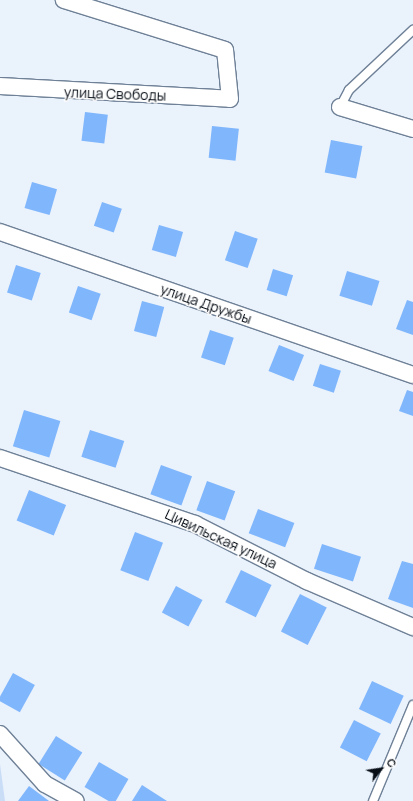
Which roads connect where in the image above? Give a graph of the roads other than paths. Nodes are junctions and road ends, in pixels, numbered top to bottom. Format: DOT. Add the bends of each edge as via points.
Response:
graph roads {
  1 [pos="64,0"];
  2 [pos="413,30"];
  3 [pos="0,86"];
  4 [pos="340,107"];
  5 [pos="413,129"];
  6 [pos="0,232"];
  7 [pos="413,375"];
  8 [pos="0,458"];
  9 [pos="413,626"];
  10 [pos="413,705"];
  11 [pos="0,734"];
  12 [pos="76,801"];
  13 [pos="373,801"];
  1 -- 3 [label="street, улица Свободы" via="225,50 230,99"];
  2 -- 4 [label="lane" via="349,90"];
  4 -- 5 [label="street"];
  6 -- 7 [label="street, улица Дружбы"];
  8 -- 9 [label="street, Цивильская улица" via="195,524 307,580"];
  10 -- 13 [label="lane"];
  11 -- 12 [label="street" via="45,784"];
}
